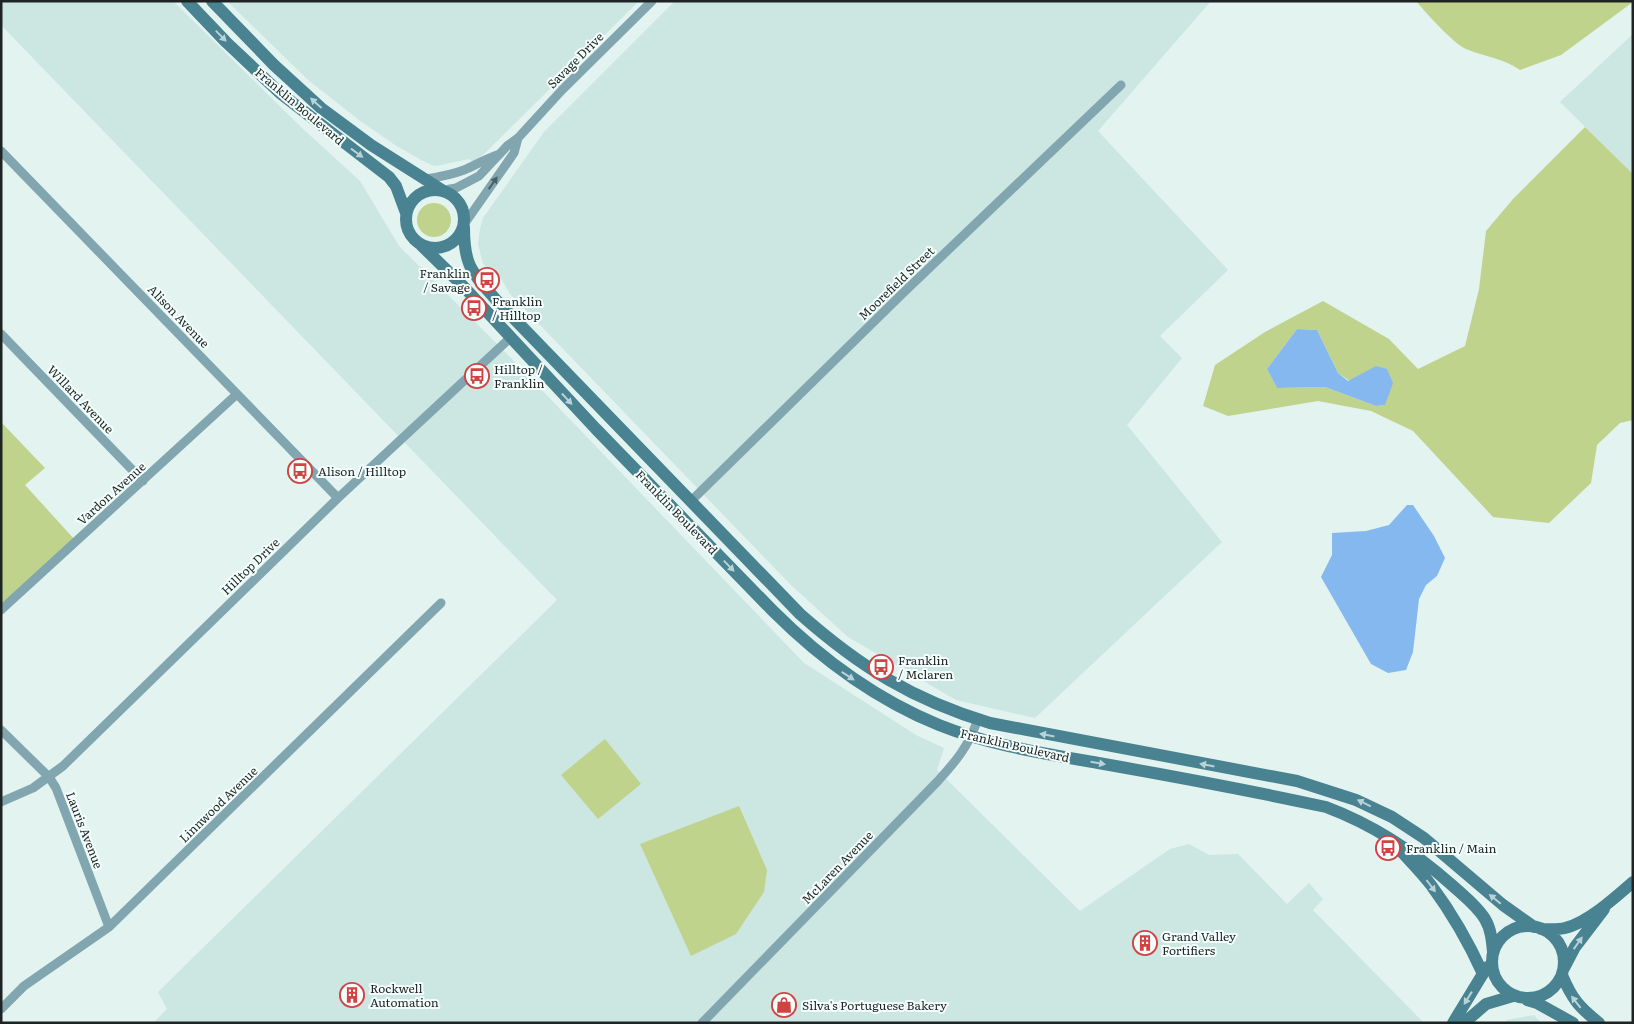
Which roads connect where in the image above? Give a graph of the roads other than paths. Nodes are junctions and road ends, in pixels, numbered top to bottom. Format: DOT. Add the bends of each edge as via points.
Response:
graph roads {
  1 [pos="187,1"];
  2 [pos="212,1"];
  3 [pos="652,1"];
  4 [pos="1121,85"];
  5 [pos="518,138"];
  6 [pos="1,151"];
  7 [pos="500,154"];
  8 [pos="426,179"];
  9 [pos="444,190"];
  10 [pos="406,213"];
  11 [pos="465,225"];
  12 [pos="421,246"];
  13 [pos="1,334"];
  14 [pos="510,338"];
  15 [pos="237,394"];
  16 [pos="143,481"];
  17 [pos="338,498"];
  18 [pos="691,501"];
  19 [pos="440,603"];
  20 [pos="1,610"];
  21 [pos="978,719"];
  22 [pos="1,730"];
  23 [pos="972,737"];
  24 [pos="49,778"];
  25 [pos="1,802"];
  26 [pos="1388,836"];
  27 [pos="1633,882"];
  28 [pos="1608,903"];
  29 [pos="109,927"];
  30 [pos="1538,928"];
  31 [pos="1493,956"];
  32 [pos="1563,972"];
  33 [pos="1483,974"];
  34 [pos="1517,997"];
  35 [pos="1,1009"];
  36 [pos="702,1023"];
  37 [pos="1453,1023"];
  38 [pos="1464,1023"];
  39 [pos="1573,1023"];
  40 [pos="1599,1023"];
  1 -- 10 [label="main road, Franklin Boulevard, one-way" via="280,93 389,177"];
  8 -- 2 [label="main road, Franklin Boulevard, one-way" via="371,145 321,108"];
  3 -- 5 [label="street, Savage Drive"];
  4 -- 18 [label="street, Moorefield Street"];
  5 -- 7 [label="street, Savage Drive"];
  11 -- 5 [label="street, Savage Drive, one-way" via="514,153"];
  6 -- 15 [label="street, Alison Avenue"];
  7 -- 8 [label="street" via="464,170"];
  7 -- 9 [label="street, Savage Drive" via="478,176 456,188"];
  8 -- 9 [label="main road, Franklin Boulevard"];
  9 -- 10 [label="main road" via="424,192 416,197"];
  9 -- 11 [label="main road" via="462,207"];
  10 -- 12 [label="main road" via="408,232"];
  11 -- 12 [label="main road" via="448,246"];
  11 -- 18 [label="main road, Franklin Boulevard" via="464,248 472,272"];
  12 -- 14 [label="main road, Franklin Boulevard"];
  13 -- 16 [label="street, Willard Avenue"];
  14 -- 17 [label="street, Hilltop Drive"];
  14 -- 23 [label="main road, Franklin Boulevard, one-way" via="801,639 877,694 914,714"];
  15 -- 16 [label="street, Vardon Avenue"];
  15 -- 17 [label="street, Alison Avenue"];
  16 -- 20 [label="street, Vardon Avenue"];
  17 -- 24 [label="street, Hilltop Drive"];
  18 -- 21 [label="main road, Franklin Boulevard" via="800,614 830,640 876,673 919,697"];
  19 -- 29 [label="street, Linnwood Avenue"];
  21 -- 23 [label="street, McLaren Avenue"];
  30 -- 21 [label="main road, Franklin Boulevard, one-way" via="1503,906 1424,838 1392,817 1356,800 1297,781"];
  22 -- 24 [label="street, Lauris Avenue"];
  23 -- 26 [label="main road, Franklin Boulevard, one-way" via="1326,807"];
  23 -- 36 [label="street, McLaren Avenue" via="938,782"];
  24 -- 25 [label="street, Hilltop Drive"];
  24 -- 29 [label="street, Lauris Avenue" via="56,788"];
  26 -- 31 [label="main road, Franklin Boulevard" via="1424,861 1480,911 1491,934"];
  26 -- 33 [label="main road, one-way" via="1436,892"];
  27 -- 28 [label="main road"];
  28 -- 30 [label="main road" via="1574,925"];
  32 -- 28 [label="main road, one-way" via="1575,947"];
  29 -- 35 [label="street, Linnwood Avenue" via="24,986"];
  30 -- 31 [label="main road" via="1510,931 1502,937"];
  30 -- 32 [label="main road" via="1557,940 1564,959"];
  31 -- 33 [label="main road"];
  31 -- 34 [label="main road" via="1492,969 1496,979 1502,988"];
  32 -- 34 [label="main road" via="1557,984 1540,996"];
  40 -- 32 [label="main road, one-way" via="1574,1000"];
  33 -- 37 [label="main road, one-way"];
  34 -- 38 [label="main road" via="1486,1004"];
  34 -- 39 [label="main road" via="1537,1003"];
}
